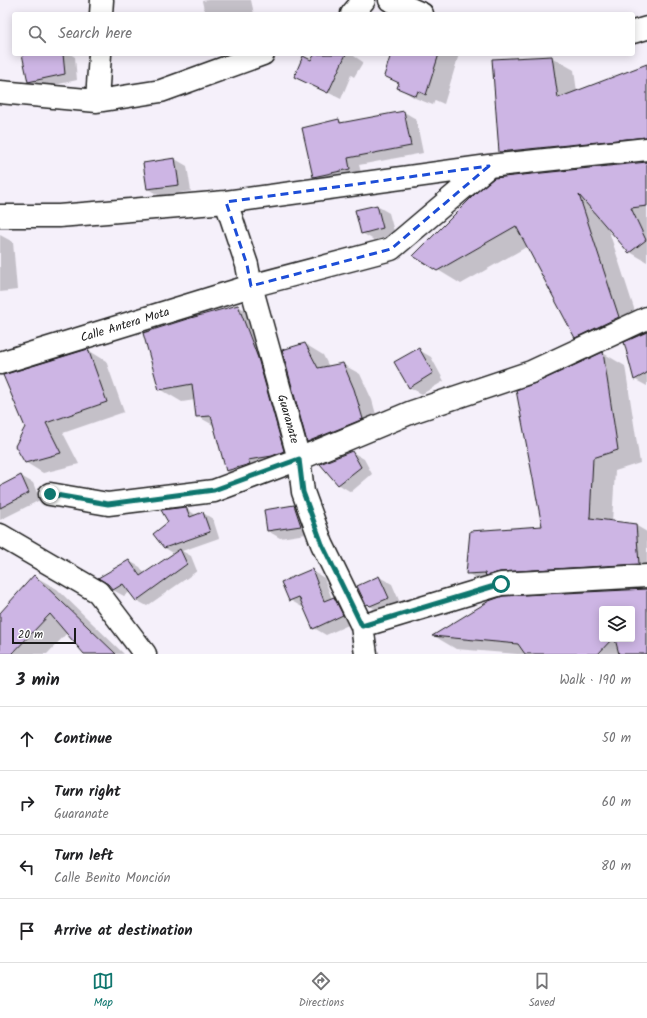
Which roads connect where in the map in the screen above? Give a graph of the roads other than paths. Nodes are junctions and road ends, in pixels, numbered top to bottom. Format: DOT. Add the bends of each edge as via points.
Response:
graph roads {
  1 [pos="102,0"];
  2 [pos="364,0"];
  3 [pos="390,0"];
  4 [pos="101,12"];
  5 [pos="354,12"];
  6 [pos="417,12"];
  7 [pos="647,28"];
  8 [pos="635,31"];
  9 [pos="100,56"];
  10 [pos="257,56"];
  11 [pos="0,92"];
  12 [pos="98,101"];
  13 [pos="647,149"];
  14 [pos="489,166"];
  15 [pos="226,202"];
  16 [pos="0,216"];
  17 [pos="251,286"];
  18 [pos="647,318"];
  19 [pos="0,363"];
  20 [pos="299,459"];
  21 [pos="50,494"];
  22 [pos="0,535"];
  23 [pos="647,576"];
  24 [pos="362,626"];
  25 [pos="145,654"];
  26 [pos="366,654"];
  1 -- 4 [label="street"];
  2 -- 5 [label="street"];
  3 -- 6 [label="street"];
  7 -- 8 [label="street"];
  9 -- 12 [label="street"];
  10 -- 12 [label="street" via="161,91"];
  11 -- 12 [label="street"];
  13 -- 14 [label="street"];
  14 -- 15 [label="street"];
  14 -- 17 [label="street, Calle Antera Mota" via="391,249"];
  15 -- 16 [label="street" via="59,216"];
  15 -- 17 [label="street, Guaranate" via="247,265"];
  17 -- 19 [label="street, Calle Antera Mota"];
  17 -- 20 [label="street, Guaranate"];
  18 -- 20 [label="street" via="531,372 412,412"];
  20 -- 21 [label="street" via="214,490 108,504"];
  20 -- 24 [label="street, Guaranate" via="303,492 322,544"];
  22 -- 25 [label="street" via="98,592"];
  23 -- 24 [label="street" via="501,584"];
  24 -- 26 [label="street, Guaranate"];
}
